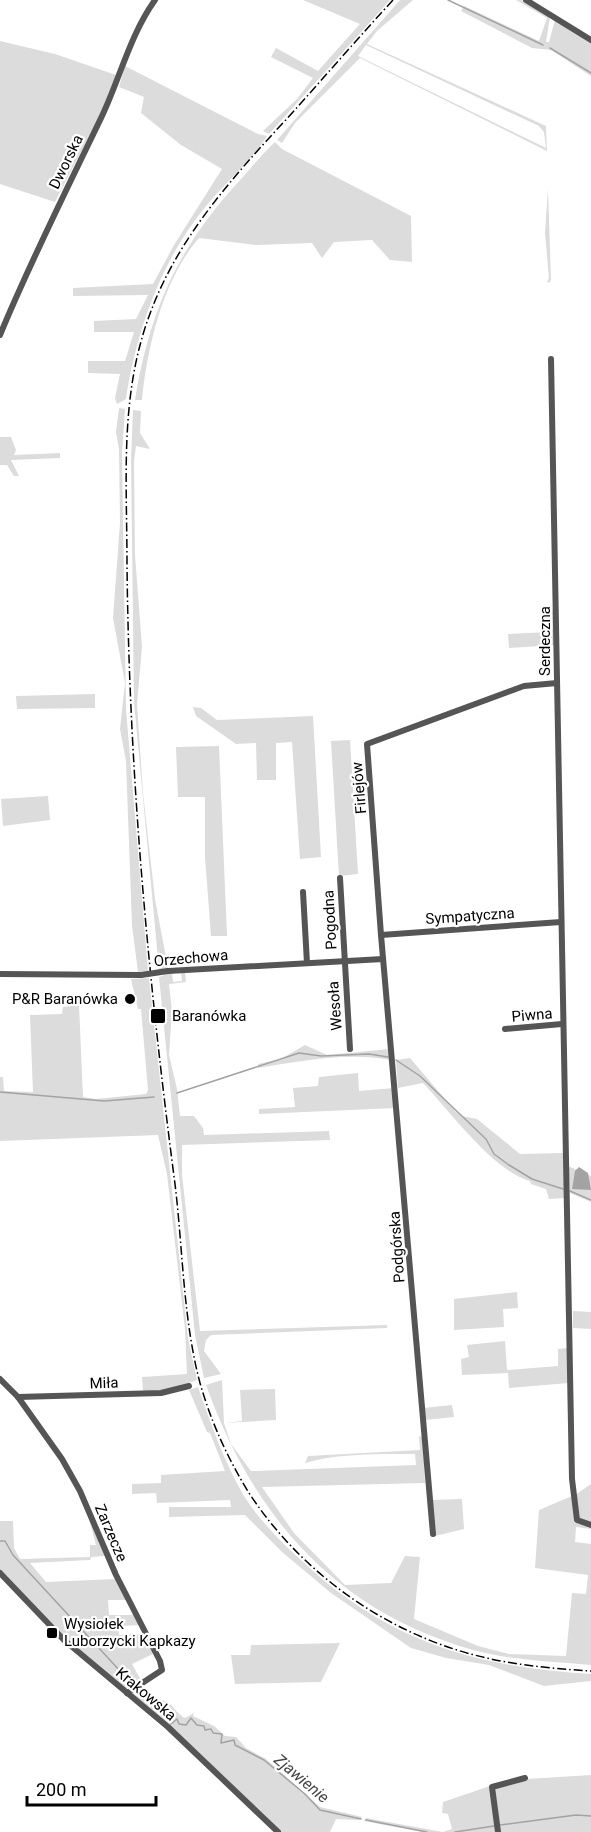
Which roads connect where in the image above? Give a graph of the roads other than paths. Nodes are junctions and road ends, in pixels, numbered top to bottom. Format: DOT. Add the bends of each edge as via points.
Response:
graph roads {
  1 [pos="155,0"];
  2 [pos="526,0"];
  3 [pos="591,40"];
  4 [pos="0,335"];
  5 [pos="551,359"];
  6 [pos="557,683"];
  7 [pos="340,879"];
  8 [pos="303,892"];
  9 [pos="561,922"];
  10 [pos="381,935"];
  11 [pos="383,958"];
  12 [pos="344,961"];
  13 [pos="307,963"];
  14 [pos="0,974"];
  15 [pos="562,1024"];
  16 [pos="505,1029"];
  17 [pos="350,1049"];
  18 [pos="0,1379"];
  19 [pos="189,1386"];
  20 [pos="18,1397"];
  21 [pos="591,1525"];
  22 [pos="433,1534"];
  23 [pos="0,1573"];
  24 [pos="127,1693"];
  25 [pos="525,1778"];
  26 [pos="278,1832"];
  27 [pos="498,1832"];
  1 -- 4 [label="street, Dworska" via="127,53"];
  2 -- 3 [label="street"];
  5 -- 6 [label="street, Serdeczna"];
  6 -- 9 [label="street, Serdeczna"];
  6 -- 10 [label="street, Firlejów" via="524,686 367,744"];
  7 -- 12 [label="street, Pogodna"];
  8 -- 13 [label="street"];
  9 -- 10 [label="street, Sympatyczna"];
  9 -- 15 [label="street, Serdeczna"];
  10 -- 11 [label="street, Firlejów"];
  11 -- 12 [label="street, Orzechowa"];
  11 -- 22 [label="street, Podgórska"];
  12 -- 13 [label="street, Orzechowa"];
  12 -- 17 [label="street, Wesoła"];
  13 -- 14 [label="street, Orzechowa, bridge" via="141,975"];
  15 -- 16 [label="street, Piwna"];
  15 -- 21 [label="street, Serdeczna" via="574,1495 577,1520"];
  18 -- 20 [label="street, Zarzecze"];
  19 -- 20 [label="street, Miła" via="161,1393"];
  20 -- 24 [label="street, Zarzecze" via="80,1491 116,1575 160,1661 162,1670"];
  23 -- 24 [label="street, Krakowska" via="64,1640"];
  24 -- 26 [label="street, Krakowska"];
  25 -- 27 [label="street" via="492,1787"];
}
